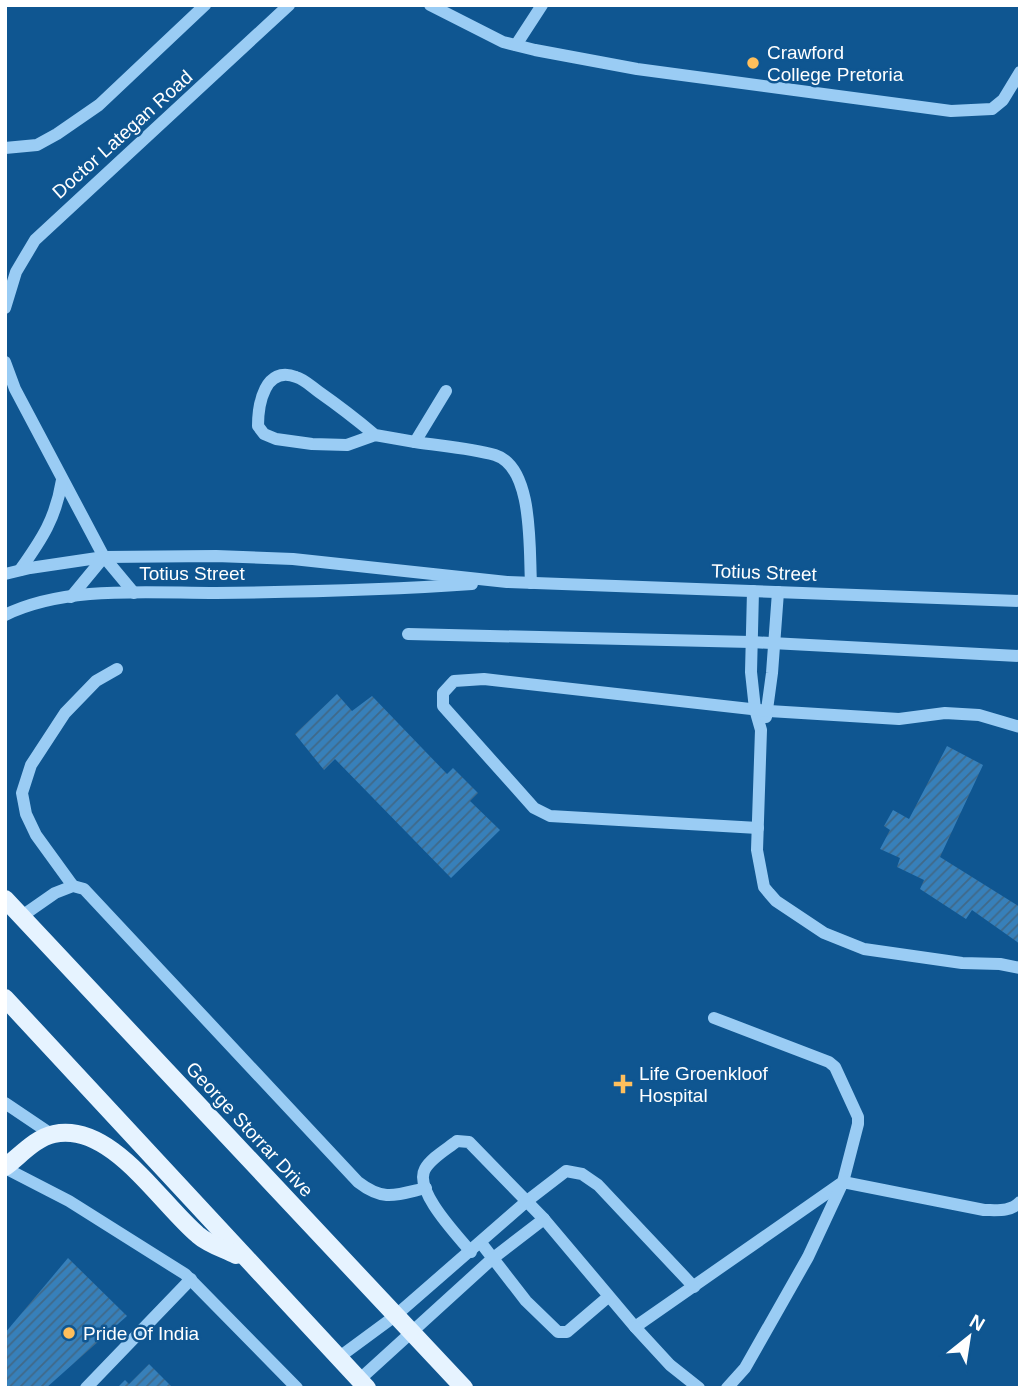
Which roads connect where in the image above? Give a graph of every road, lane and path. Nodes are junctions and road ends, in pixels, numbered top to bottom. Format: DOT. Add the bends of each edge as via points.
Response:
graph roads {
  1 [pos="205,5"];
  2 [pos="289,5"];
  3 [pos="430,5"];
  4 [pos="542,5"];
  5 [pos="516,45"];
  6 [pos="1020,72"];
  7 [pos="5,148"];
  8 [pos="5,308"];
  9 [pos="5,362"];
  10 [pos="446,391"];
  11 [pos="376,435"];
  12 [pos="415,442"];
  13 [pos="62,480"];
  14 [pos="104,557"];
  15 [pos="20,570"];
  16 [pos="5,574"];
  17 [pos="507,582"];
  18 [pos="531,583"];
  19 [pos="753,591"];
  20 [pos="778,592"];
  21 [pos="134,593"];
  22 [pos="71,597"];
  23 [pos="1020,601"];
  24 [pos="5,615"];
  25 [pos="408,634"];
  26 [pos="751,642"];
  27 [pos="774,644"];
  28 [pos="1020,656"];
  29 [pos="117,669"];
  30 [pos="762,710"];
  31 [pos="1020,727"];
  32 [pos="758,828"];
  33 [pos="72,886"];
  34 [pos="5,899"];
  35 [pos="22,916"];
  36 [pos="1020,968"];
  37 [pos="5,998"];
  38 [pos="714,1018"];
  39 [pos="5,1103"];
  40 [pos="51,1134"];
  41 [pos="5,1168"];
  42 [pos="843,1182"];
  43 [pos="426,1188"];
  44 [pos="527,1201"];
  45 [pos="1020,1202"];
  46 [pos="544,1219"];
  47 [pos="476,1248"];
  48 [pos="492,1259"];
  49 [pos="246,1260"];
  50 [pos="191,1279"];
  51 [pos="694,1287"];
  52 [pos="608,1297"];
  53 [pos="395,1316"];
  54 [pos="635,1327"];
  55 [pos="412,1332"];
  56 [pos="338,1358"];
  57 [pos="363,1384"];
  58 [pos="86,1388"];
  59 [pos="297,1388"];
  60 [pos="464,1388"];
  61 [pos="699,1388"];
  62 [pos="727,1388"];
  1 -- 7 [label="street" via="99,106 37,145"];
  2 -- 8 [label="street, Doctor Lategan Road" via="35,240 16,272"];
  3 -- 5 [label="street"];
  4 -- 5 [label="street"];
  5 -- 6 [label="street" via="637,69 951,111 992,109"];
  9 -- 13 [label="street"];
  10 -- 12 [label="street"];
  11 -- 11 [label="street" via="347,445 276,439 258,426 258,405 268,382 280,375 296,376"];
  11 -- 12 [label="street"];
  12 -- 18 [label="street" via="498,456 512,466 525,498"];
  13 -- 14 [label="street"];
  13 -- 15 [label="street" via="54,516"];
  14 -- 15 [label="street, Totius Street"];
  14 -- 17 [label="street, Totius Street" via="293,559"];
  14 -- 21 [label="street"];
  14 -- 22 [label="street"];
  15 -- 16 [label="street, Totius Street"];
  17 -- 18 [label="street, Totius Street"];
  17 -- 21 [label="street, Totius Street" via="359,591"];
  18 -- 19 [label="street, Totius Street"];
  19 -- 20 [label="street, Totius Street"];
  19 -- 26 [label="street"];
  20 -- 23 [label="street, Totius Street"];
  20 -- 27 [label="street"];
  21 -- 22 [label="street, Totius Street"];
  22 -- 24 [label="street, Totius Street" via="39,602"];
  25 -- 26 [label="street"];
  26 -- 27 [label="street"];
  26 -- 30 [label="street" via="751,671"];
  27 -- 28 [label="street"];
  27 -- 30 [label="street"];
  29 -- 33 [label="street" via="96,681 65,713 31,765 22,793 36,835"];
  30 -- 31 [label="street" via="900,719 945,713 979,715"];
  30 -- 32 [label="street"];
  30 -- 32 [label="street" via="475,678 454,681 442,699 443,706 541,813"];
  32 -- 36 [label="street" via="764,887 776,901 824,933 864,949"];
  33 -- 35 [label="street"];
  33 -- 43 [label="street" via="83,889 102,908 358,1182 379,1195"];
  34 -- 35 [label="main road, George Storrar Drive"];
  35 -- 53 [label="main road, George Storrar Drive"];
  37 -- 49 [label="main road"];
  38 -- 42 [label="street" via="829,1062 839,1072 858,1124"];
  39 -- 40 [label="street"];
  40 -- 41 [label="main road"];
  40 -- 49 [label="main road" via="78,1133 102,1142 200,1237"];
  41 -- 50 [label="street" via="69,1201"];
  42 -- 45 [label="street" via="984,1210 1006,1210"];
  42 -- 51 [label="street"];
  42 -- 62 [label="street" via="808,1257 745,1368"];
  43 -- 44 [label="street" via="426,1167 457,1141 465,1140"];
  43 -- 47 [label="street" via="430,1203"];
  44 -- 46 [label="street"];
  44 -- 47 [label="street"];
  44 -- 51 [label="street" via="566,1171 589,1177"];
  46 -- 48 [label="street"];
  46 -- 52 [label="street"];
  47 -- 48 [label="street"];
  47 -- 53 [label="street"];
  48 -- 52 [label="street" via="558,1332 567,1332"];
  48 -- 55 [label="street"];
  49 -- 56 [label="main road"];
  50 -- 58 [label="street"];
  50 -- 59 [label="street"];
  51 -- 54 [label="street"];
  52 -- 54 [label="street"];
  53 -- 55 [label="main road, George Storrar Drive"];
  53 -- 56 [label="street"];
  54 -- 61 [label="street"];
  55 -- 57 [label="street"];
  55 -- 60 [label="main road, George Storrar Drive"];
  56 -- 57 [label="main road"];
}
